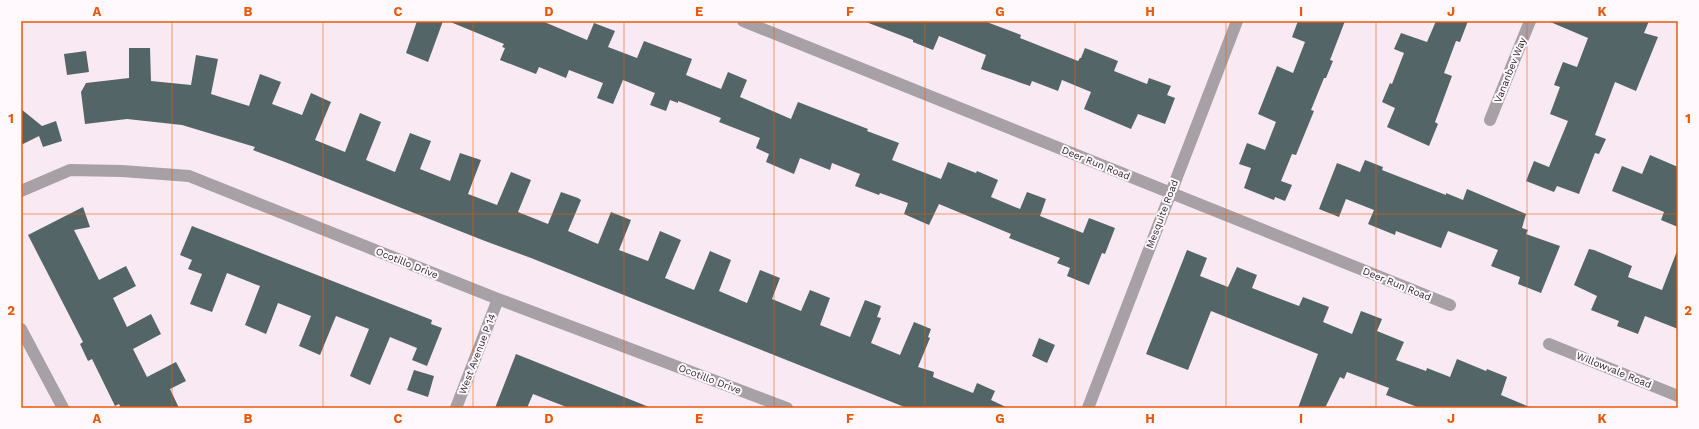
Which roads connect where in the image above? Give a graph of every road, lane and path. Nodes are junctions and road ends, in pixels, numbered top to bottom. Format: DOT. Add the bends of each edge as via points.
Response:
graph roads {
  1 [pos="743,21"];
  2 [pos="1237,21"];
  3 [pos="1530,21"];
  4 [pos="1490,120"];
  5 [pos="21,191"];
  6 [pos="1170,192"];
  7 [pos="498,299"];
  8 [pos="1450,305"];
  9 [pos="21,329"];
  10 [pos="1549,344"];
  11 [pos="1678,396"];
  12 [pos="63,408"];
  13 [pos="456,408"];
  14 [pos="787,408"];
  15 [pos="1088,408"];
  1 -- 6 [label="street, Deer Run Road"];
  2 -- 6 [label="street, Mesquite Road"];
  3 -- 4 [label="street, Vananbev Way"];
  5 -- 7 [label="street, Ocotillo Drive" via="70,170 189,176"];
  6 -- 8 [label="street, Deer Run Road"];
  6 -- 15 [label="street, Mesquite Road"];
  7 -- 13 [label="street, West Avenue P 14"];
  7 -- 14 [label="street, Ocotillo Drive"];
  9 -- 12 [label="street"];
  10 -- 11 [label="street, Willowvale Road"];
}
